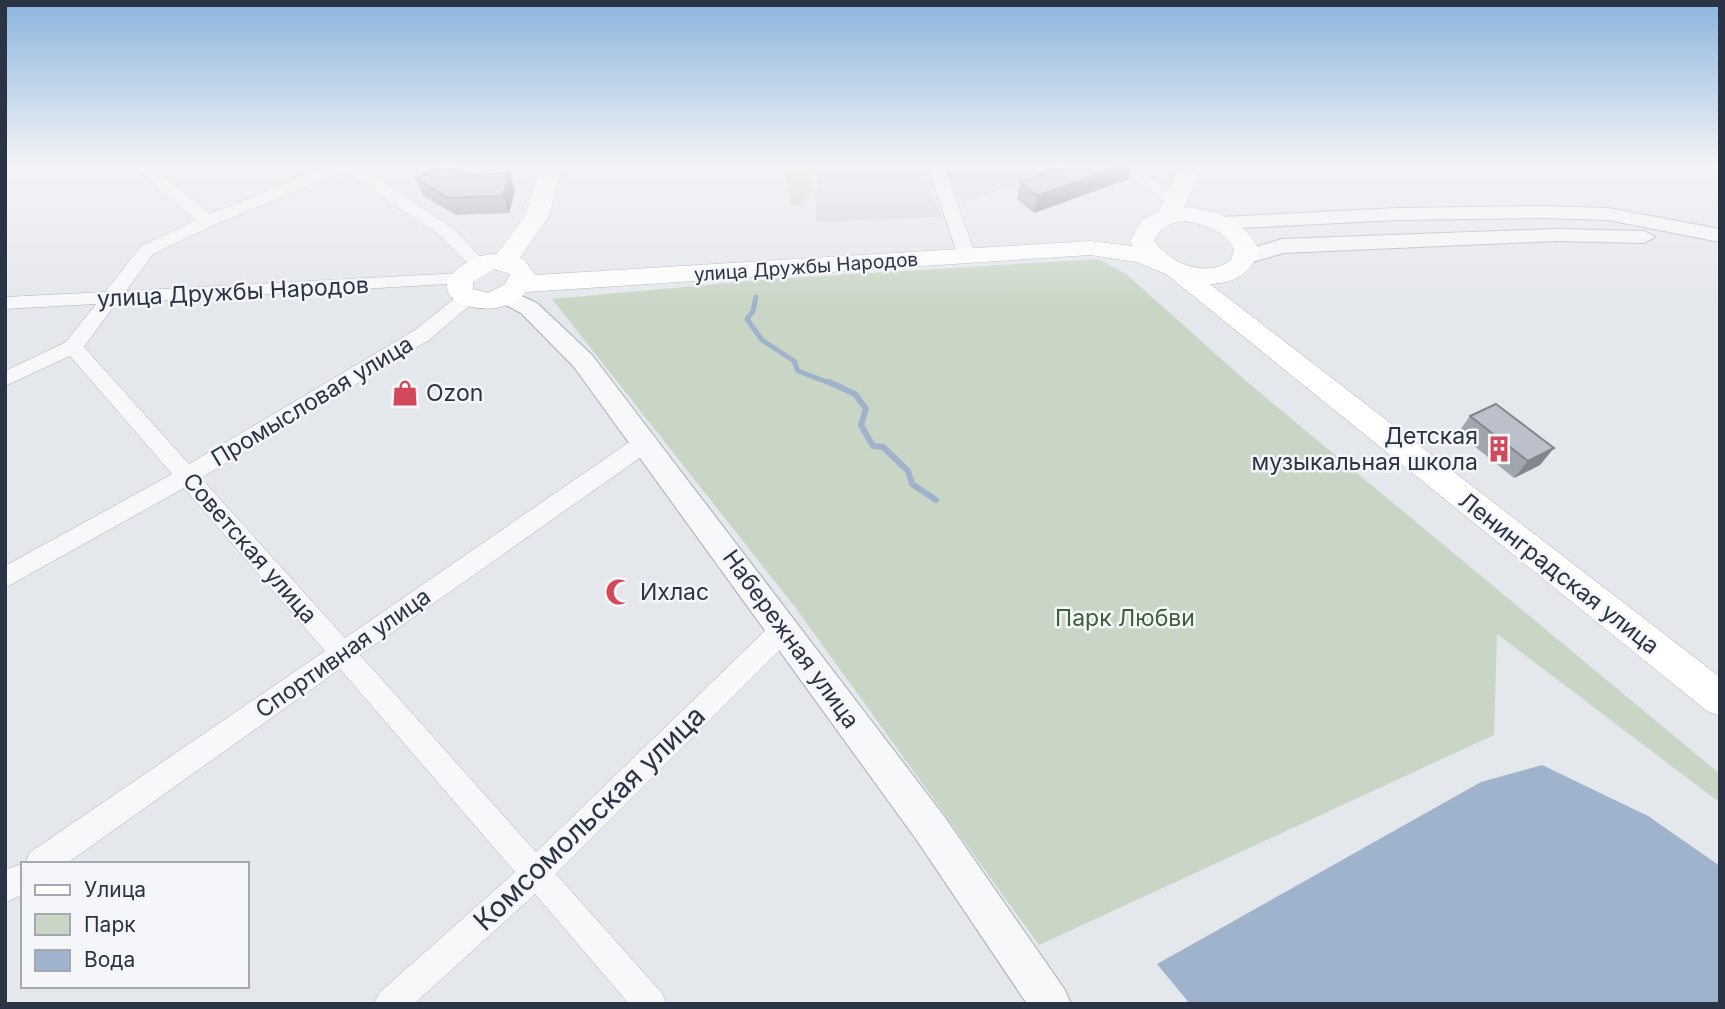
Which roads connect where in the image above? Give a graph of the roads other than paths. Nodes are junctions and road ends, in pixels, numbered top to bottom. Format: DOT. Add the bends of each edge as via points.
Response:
graph roads {
  1 [pos="196,211"];
  2 [pos="232,211"];
  3 [pos="415,211"];
  4 [pos="538,211"];
  5 [pos="951,211"];
  6 [pos="1168,211"];
  7 [pos="1182,211"];
  8 [pos="1205,211"];
  9 [pos="1212,220"];
  10 [pos="208,221"];
  11 [pos="1145,230"];
  12 [pos="1720,236"];
  13 [pos="1090,248"];
  14 [pos="1720,251"];
  15 [pos="967,256"];
  16 [pos="505,261"];
  17 [pos="1243,261"];
  18 [pos="1166,265"];
  19 [pos="469,280"];
  20 [pos="514,290"];
  21 [pos="110,299"];
  22 [pos="5,303"];
  23 [pos="1233,318"];
  24 [pos="73,347"];
  25 [pos="5,379"];
  26 [pos="646,442"];
  27 [pos="187,476"];
  28 [pos="5,578"];
  29 [pos="784,629"];
  30 [pos="342,653"];
  31 [pos="1720,699"];
  32 [pos="43,862"];
  33 [pos="536,873"];
  34 [pos="21,877"];
  35 [pos="5,888"];
  36 [pos="1040,998"];
  37 [pos="390,1004"];
  38 [pos="651,1004"];
  1 -- 10 [label="street"];
  2 -- 10 [label="street"];
  3 -- 19 [label="street" via="448,233"];
  4 -- 16 [label="main road"];
  5 -- 15 [label="street"];
  6 -- 11 [label="main road"];
  7 -- 9 [label="main road"];
  8 -- 9 [label="main road"];
  9 -- 12 [label="street" via="1542,212 1608,215"];
  9 -- 17 [label="main road" via="1237,233 1246,246"];
  10 -- 21 [label="street" via="147,250"];
  11 -- 13 [label="main road"];
  11 -- 18 [label="main road" via="1142,240"];
  13 -- 15 [label="main road, улица Дружбы Народов"];
  13 -- 18 [label="main road" via="1120,251"];
  14 -- 17 [label="street" via="1625,234 1556,234 1282,246"];
  15 -- 20 [label="main road, улица Дружбы Народов"];
  16 -- 19 [label="main road"];
  16 -- 20 [label="main road" via="523,273"];
  17 -- 18 [label="main road" via="1215,276"];
  17 -- 23 [label="main road" via="1231,282"];
  18 -- 23 [label="main road, Ленинградская улица"];
  19 -- 20 [label="main road, улица Дружбы Народов" via="484,301"];
  19 -- 21 [label="street, улица Дружбы Народов"];
  19 -- 27 [label="street, Промысловая улица" via="422,335"];
  20 -- 26 [label="street, Набережная улица" via="583,361"];
  21 -- 22 [label="street, улица Дружбы Народов"];
  21 -- 24 [label="street"];
  23 -- 31 [label="main road, Ленинградская улица"];
  24 -- 25 [label="street"];
  24 -- 27 [label="street, Советская улица"];
  26 -- 29 [label="street, Набережная улица"];
  26 -- 30 [label="street, Спортивная улица"];
  27 -- 28 [label="street, Промысловая улица"];
  27 -- 30 [label="street, Советская улица"];
  29 -- 33 [label="street, Комсомольская улица"];
  29 -- 36 [label="street, Набережная улица" via="932,829"];
  30 -- 32 [label="street, Спортивная улица"];
  30 -- 33 [label="street, Советская улица"];
  33 -- 37 [label="street, Комсомольская улица"];
  33 -- 38 [label="street, Советская улица"];
  34 -- 35 [label="street"];
}
